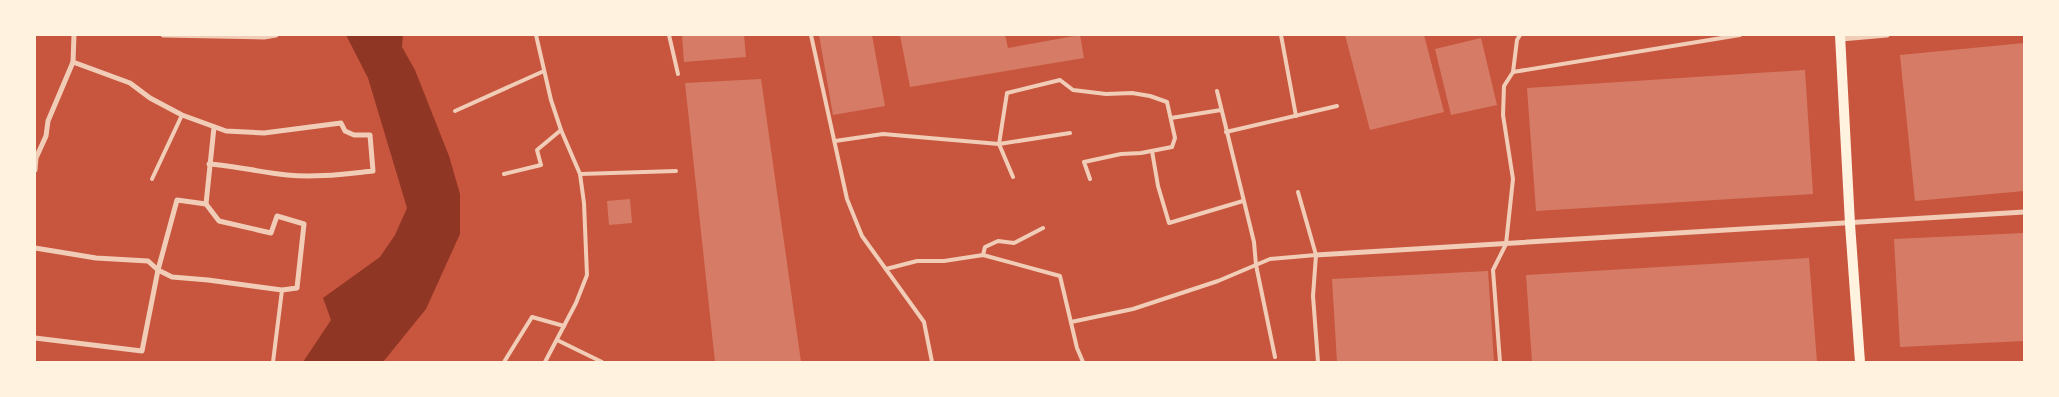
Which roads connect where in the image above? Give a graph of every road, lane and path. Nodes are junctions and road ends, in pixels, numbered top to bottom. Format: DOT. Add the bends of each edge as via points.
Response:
graph roads {
  1 [pos="74,35"];
  2 [pos="164,35"];
  3 [pos="276,35"];
  4 [pos="536,35"];
  5 [pos="669,35"];
  6 [pos="811,35"];
  7 [pos="1281,35"];
  8 [pos="1520,35"];
  9 [pos="1740,35"];
  10 [pos="1887,35"];
  11 [pos="1841,37"];
  12 [pos="73,62"];
  13 [pos="544,71"];
  14 [pos="1513,72"];
  15 [pos="678,74"];
  16 [pos="1217,91"];
  17 [pos="1337,106"];
  18 [pos="1221,110"];
  19 [pos="455,111"];
  20 [pos="182,115"];
  21 [pos="1296,116"];
  22 [pos="1171,118"];
  23 [pos="214,127"];
  24 [pos="561,130"];
  25 [pos="1226,132"];
  26 [pos="1070,133"];
  27 [pos="835,141"];
  28 [pos="999,144"];
  29 [pos="1152,151"];
  30 [pos="209,164"];
  31 [pos="35,170"];
  32 [pos="676,171"];
  33 [pos="504,174"];
  34 [pos="580,174"];
  35 [pos="1013,177"];
  36 [pos="152,179"];
  37 [pos="1090,179"];
  38 [pos="1298,192"];
  39 [pos="1242,201"];
  40 [pos="206,204"];
  41 [pos="2024,212"];
  42 [pos="1850,224"];
  43 [pos="1043,228"];
  44 [pos="1506,244"];
  45 [pos="35,248"];
  46 [pos="983,255"];
  47 [pos="1316,255"];
  48 [pos="1256,265"];
  49 [pos="886,269"];
  50 [pos="158,270"];
  51 [pos="282,290"];
  52 [pos="1071,322"];
  53 [pos="564,326"];
  54 [pos="35,338"];
  55 [pos="557,340"];
  56 [pos="1275,357"];
  57 [pos="273,362"];
  58 [pos="504,362"];
  59 [pos="545,362"];
  60 [pos="602,362"];
  61 [pos="932,362"];
  62 [pos="1082,362"];
  63 [pos="1318,362"];
  64 [pos="1500,362"];
  65 [pos="1860,362"];
  1 -- 12 [label="street"];
  2 -- 3 [label="street"];
  4 -- 13 [label="lane"];
  5 -- 15 [label="lane"];
  6 -- 27 [label="lane"];
  7 -- 21 [label="lane"];
  8 -- 14 [label="lane"];
  9 -- 14 [label="lane"];
  10 -- 11 [label="street"];
  11 -- 42 [label="main road"];
  12 -- 20 [label="street" via="130,83"];
  12 -- 31 [label="street" via="48,121"];
  13 -- 19 [label="lane"];
  13 -- 24 [label="lane"];
  14 -- 44 [label="lane" via="1504,86 1504,115 1513,179"];
  16 -- 18 [label="lane"];
  17 -- 21 [label="lane"];
  18 -- 22 [label="lane"];
  18 -- 25 [label="lane"];
  20 -- 23 [label="street"];
  20 -- 36 [label="lane"];
  21 -- 25 [label="lane"];
  22 -- 28 [label="lane" via="1167,102 1150,96 1073,90 1060,80 1007,93"];
  22 -- 29 [label="lane" via="1175,138 1172,147"];
  23 -- 30 [label="street"];
  23 -- 30 [label="street" via="226,131 264,132 341,123 345,131 354,135 370,135 373,171 288,175"];
  24 -- 33 [label="lane" via="537,150 541,165"];
  24 -- 34 [label="lane"];
  25 -- 39 [label="lane"];
  26 -- 28 [label="lane"];
  27 -- 28 [label="lane" via="883,134"];
  27 -- 49 [label="lane" via="847,199 862,236"];
  28 -- 35 [label="lane"];
  29 -- 37 [label="lane" via="1084,162"];
  29 -- 39 [label="lane" via="1169,223"];
  30 -- 40 [label="street"];
  32 -- 34 [label="lane"];
  34 -- 53 [label="lane" via="587,276"];
  38 -- 47 [label="lane"];
  39 -- 48 [label="lane" via="1254,242"];
  40 -- 50 [label="street" via="177,200"];
  40 -- 51 [label="street" via="219,221 271,233 277,216 304,224 297,288"];
  41 -- 42 [label="street"];
  42 -- 44 [label="street"];
  42 -- 65 [label="main road"];
  43 -- 46 [label="lane" via="1014,243 998,241 985,247"];
  44 -- 47 [label="street"];
  44 -- 64 [label="lane" via="1492,270"];
  45 -- 50 [label="street" via="96,258 148,260"];
  46 -- 49 [label="lane" via="917,261"];
  46 -- 52 [label="lane" via="1060,276"];
  47 -- 48 [label="lane" via="1270,259"];
  47 -- 63 [label="lane" via="1313,296"];
  48 -- 52 [label="lane" via="1133,309"];
  48 -- 56 [label="lane"];
  49 -- 61 [label="lane" via="924,322"];
  50 -- 51 [label="street" via="172,278"];
  50 -- 54 [label="street" via="142,351"];
  51 -- 57 [label="lane"];
  52 -- 62 [label="lane"];
  53 -- 55 [label="lane"];
  53 -- 58 [label="lane" via="532,317"];
  55 -- 59 [label="lane"];
  55 -- 60 [label="lane"];
}
